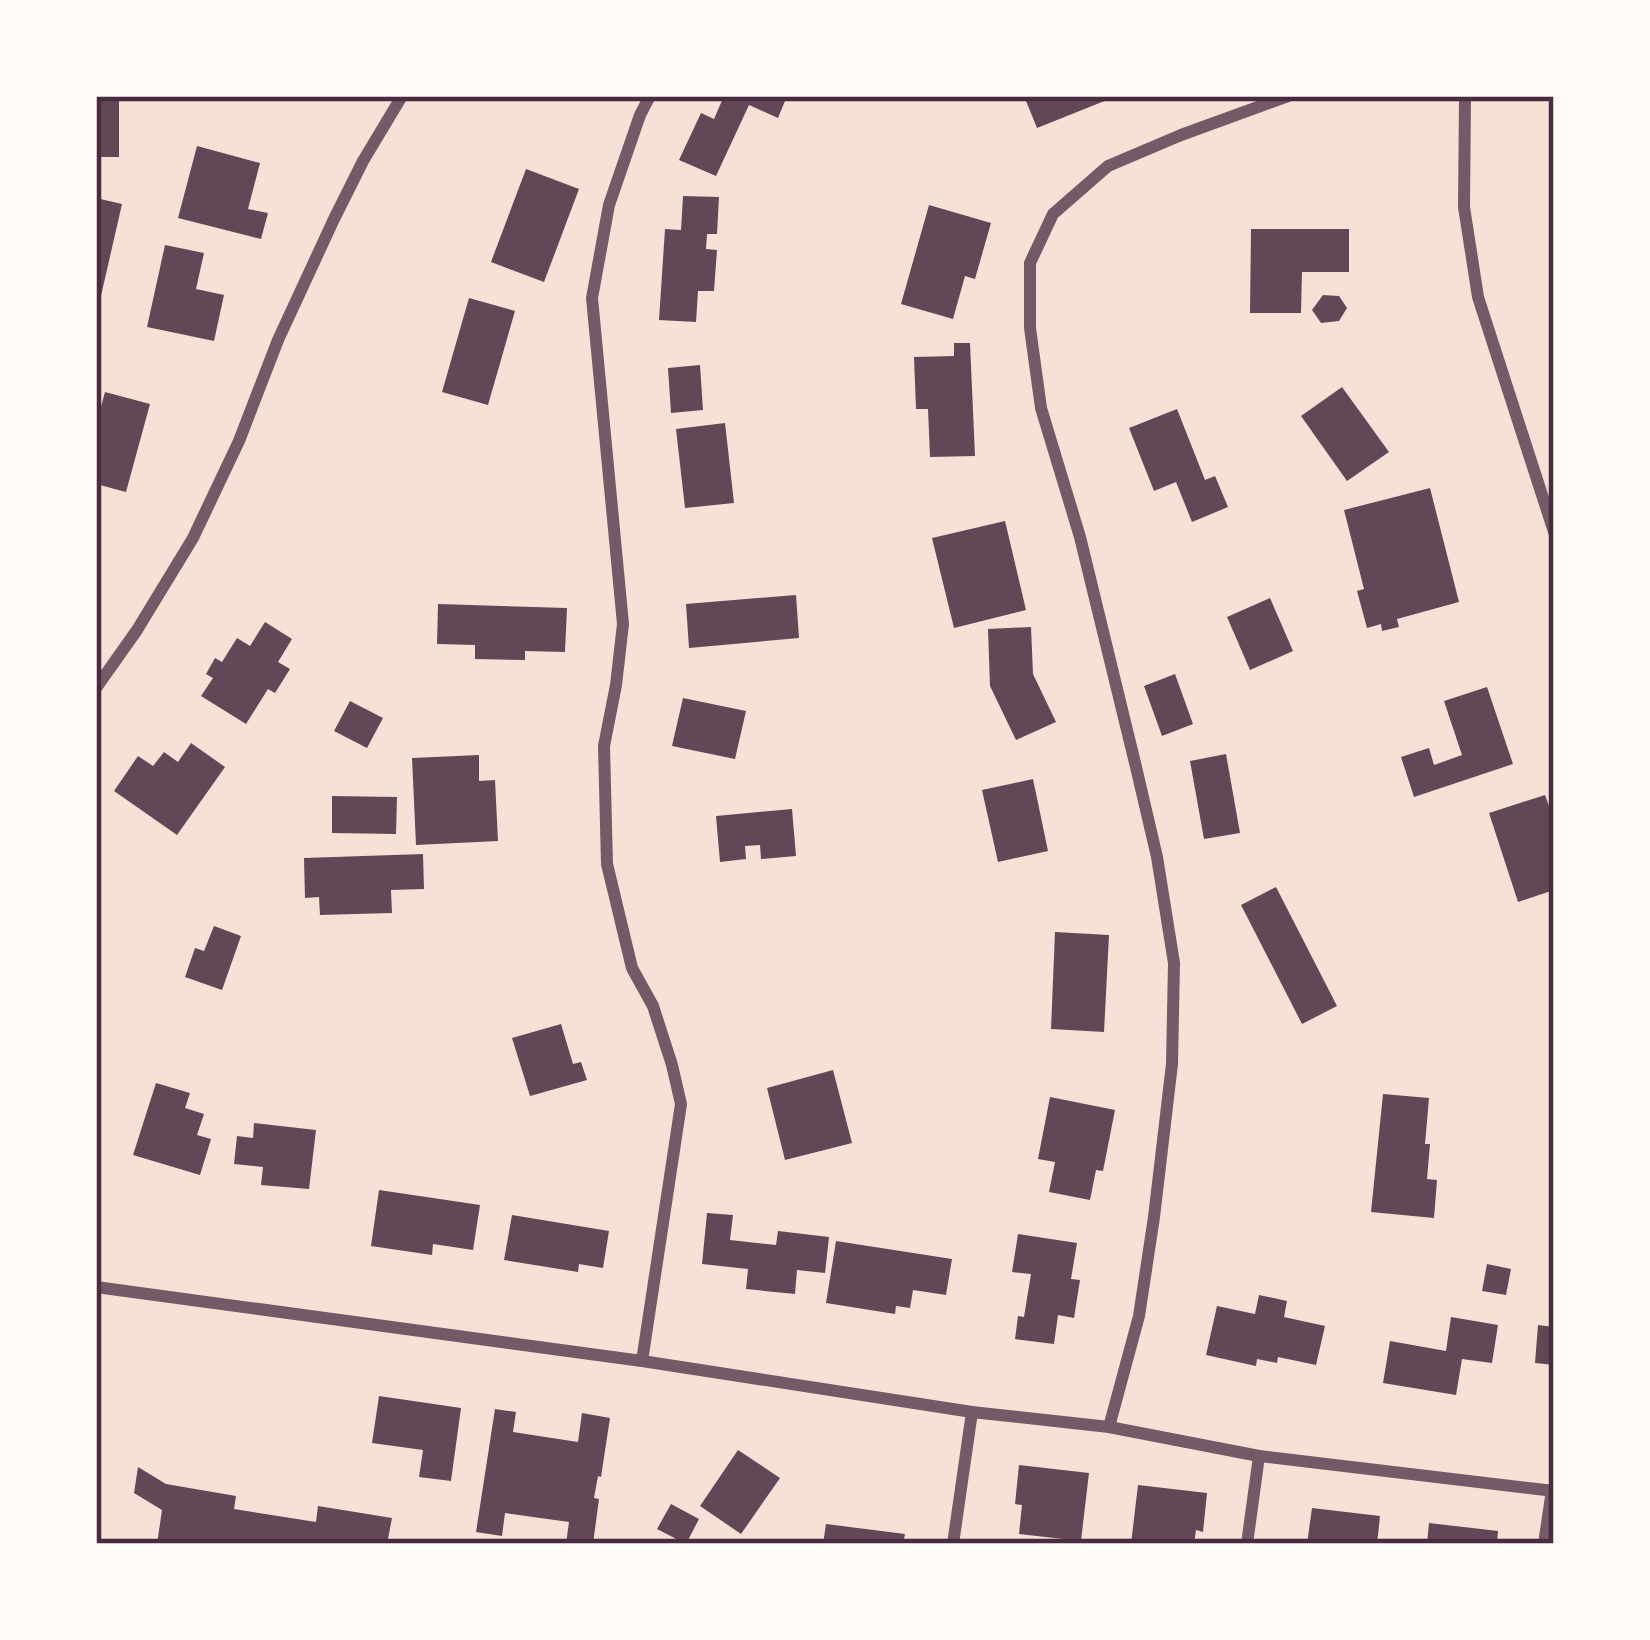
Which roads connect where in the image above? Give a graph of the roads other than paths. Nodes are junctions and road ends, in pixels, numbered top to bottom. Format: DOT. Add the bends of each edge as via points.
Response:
graph roads {
  1 [pos="402,96"];
  2 [pos="650,96"];
  3 [pos="1288,96"];
  4 [pos="1465,96"];
  5 [pos="1554,532"];
  6 [pos="96,688"];
  7 [pos="96,1287"];
  8 [pos="642,1361"];
  9 [pos="972,1412"];
  10 [pos="1109,1427"];
  11 [pos="1258,1456"];
  12 [pos="1553,1490"];
  13 [pos="953,1544"];
  14 [pos="1247,1544"];
  15 [pos="1544,1544"];
  1 -- 6 [label="street" via="334,219 193,538"];
  2 -- 8 [label="street" via="608,205 592,298 623,624 604,746 607,864 632,968 681,1104"];
  3 -- 10 [label="street" via="1108,166 1054,214 1030,263 1041,408 1131,747 1174,963 1154,1217"];
  4 -- 5 [label="street" via="1463,208 1478,297"];
  7 -- 8 [label="street"];
  8 -- 9 [label="street"];
  9 -- 10 [label="street"];
  9 -- 13 [label="street"];
  10 -- 11 [label="street"];
  11 -- 12 [label="street"];
  11 -- 14 [label="street"];
  12 -- 15 [label="street"];
}
